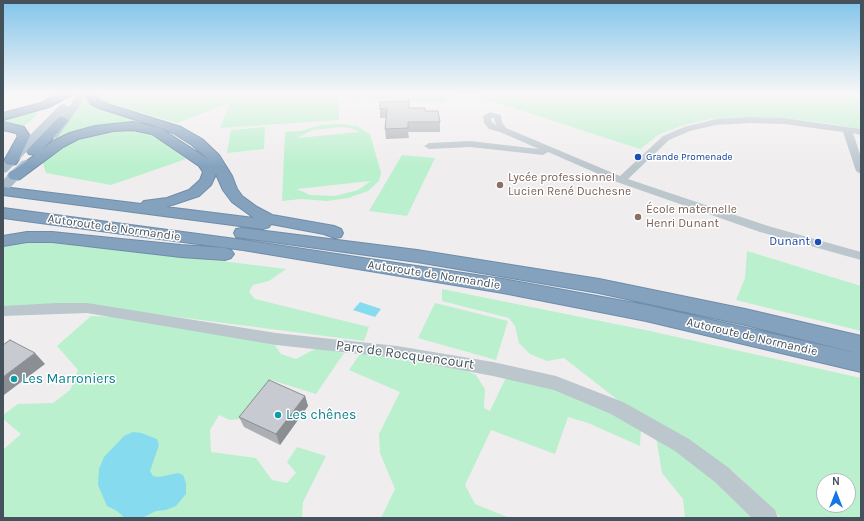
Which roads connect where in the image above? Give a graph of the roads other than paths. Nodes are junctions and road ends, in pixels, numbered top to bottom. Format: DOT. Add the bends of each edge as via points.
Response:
graph roads {
  1 [pos="56,118"];
  2 [pos="64,118"];
  3 [pos="144,118"];
  4 [pos="62,121"];
  5 [pos="3,126"];
  6 [pos="503,130"];
  7 [pos="847,130"];
  8 [pos="861,132"];
  9 [pos="429,146"];
  10 [pos="548,150"];
  11 [pos="861,170"];
  12 [pos="7,177"];
  13 [pos="622,180"];
  14 [pos="3,201"];
  15 [pos="102,204"];
  16 [pos="3,213"];
  17 [pos="3,222"];
  18 [pos="335,233"];
  19 [pos="3,241"];
  20 [pos="216,253"];
  21 [pos="861,256"];
  22 [pos="372,264"];
  23 [pos="599,286"];
  24 [pos="3,311"];
  25 [pos="861,345"];
  26 [pos="861,363"];
  27 [pos="767,518"];
  1 -- 12 [label="main road"];
  2 -- 4 [label="main road"];
  3 -- 18 [label="highway" via="177,130 197,142 214,158 237,199 251,210 266,218"];
  4 -- 12 [label="highway"];
  5 -- 12 [label="highway" via="20,130 24,136"];
  6 -- 10 [label="street"];
  7 -- 8 [label="street"];
  7 -- 11 [label="street"];
  7 -- 13 [label="street" via="784,121 716,122 687,129 666,138"];
  9 -- 10 [label="street" via="462,144 543,152"];
  10 -- 13 [label="street"];
  12 -- 15 [label="highway"];
  12 -- 15 [label="highway" via="74,136 95,130 133,126 156,131 204,163 210,172 206,182 194,193 169,202"];
  13 -- 21 [label="street" via="764,229"];
  14 -- 23 [label="highway, Autoroute de Normandie" via="417,256"];
  15 -- 18 [label="highway"];
  16 -- 22 [label="highway, Autoroute de Normandie"];
  17 -- 20 [label="highway"];
  18 -- 23 [label="highway" via="447,249 554,270"];
  19 -- 20 [label="highway" via="27,237 52,237"];
  20 -- 22 [label="highway" via="342,266"];
  22 -- 26 [label="highway, Autoroute de Normandie" via="646,313"];
  23 -- 25 [label="highway, Autoroute de Normandie"];
  24 -- 27 [label="street, Parc de Rocquencourt" via="87,308 276,339 397,352 494,369 556,384 617,408 682,445 722,475"];
}
